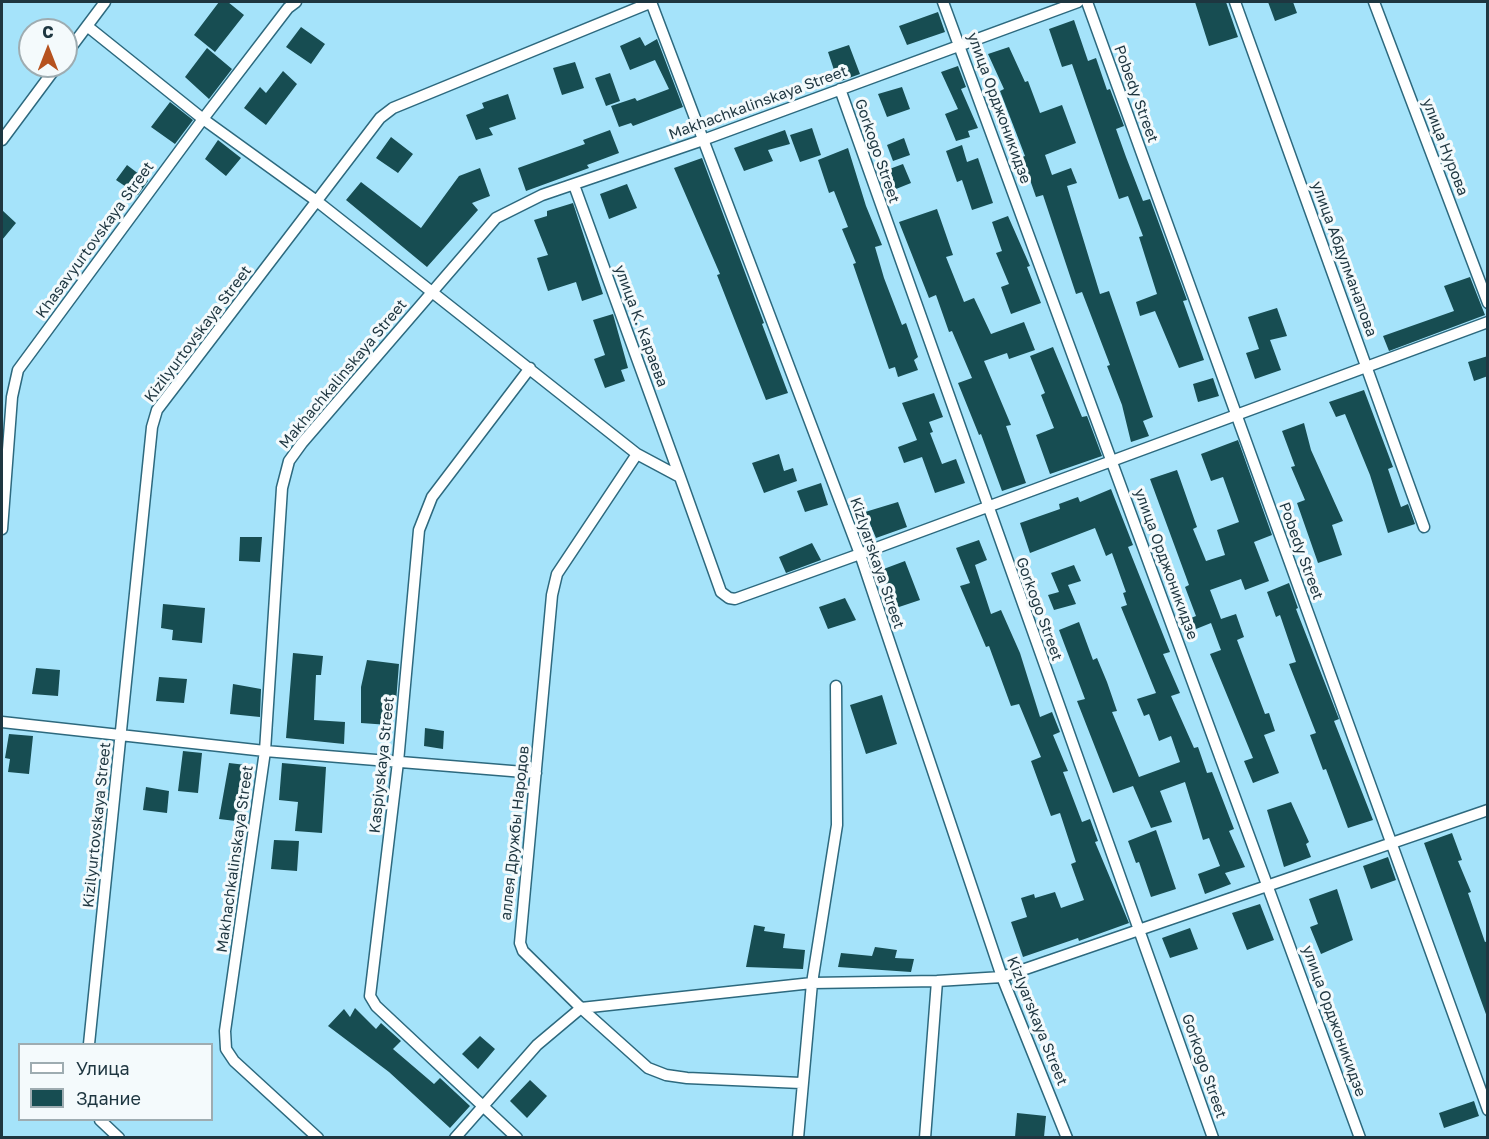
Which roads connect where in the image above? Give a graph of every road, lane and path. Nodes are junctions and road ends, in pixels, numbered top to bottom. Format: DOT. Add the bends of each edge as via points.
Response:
graph roads {
  1 [pos="105,2"];
  2 [pos="296,2"];
  3 [pos="651,2"];
  4 [pos="944,2"];
  5 [pos="1078,2"];
  6 [pos="1087,2"];
  7 [pos="1235,2"];
  8 [pos="1374,2"];
  9 [pos="87,26"];
  10 [pos="78,38"];
  11 [pos="960,45"];
  12 [pos="48,78"];
  13 [pos="840,89"];
  14 [pos="203,118"];
  15 [pos="2,140"];
  16 [pos="703,140"];
  17 [pos="574,185"];
  18 [pos="318,202"];
  19 [pos="432,292"];
  20 [pos="1488,303"];
  21 [pos="1488,322"];
  22 [pos="1367,367"];
  23 [pos="530,368"];
  24 [pos="1236,415"];
  25 [pos="637,454"];
  26 [pos="1112,461"];
  27 [pos="680,477"];
  28 [pos="987,508"];
  29 [pos="1424,527"];
  30 [pos="2,529"];
  31 [pos="860,554"];
  32 [pos="836,686"];
  33 [pos="2,722"];
  34 [pos="122,736"];
  35 [pos="265,751"];
  36 [pos="398,762"];
  37 [pos="536,773"];
  38 [pos="1488,810"];
  39 [pos="1391,844"];
  40 [pos="1268,886"];
  41 [pos="1139,929"];
  42 [pos="1002,977"];
  43 [pos="937,981"];
  44 [pos="812,983"];
  45 [pos="581,1008"];
  46 [pos="89,1043"];
  47 [pos="801,1083"];
  48 [pos="483,1107"];
  49 [pos="1488,1110"];
  50 [pos="102,1121"];
  51 [pos="119,1137"];
  52 [pos="318,1137"];
  53 [pos="455,1137"];
  54 [pos="517,1137"];
  55 [pos="798,1137"];
  56 [pos="925,1137"];
  57 [pos="1067,1137"];
  58 [pos="1213,1137"];
  59 [pos="1360,1137"];
  1 -- 9 [label="street"];
  2 -- 14 [label="street, Khasavyurtovskaya Street"];
  3 -- 16 [label="street, Kizlyarskaya Street"];
  3 -- 18 [label="street, Kizilyurtovskaya Street" via="393,108 380,118"];
  4 -- 11 [label="street, улица Орджоникидзе"];
  5 -- 11 [label="street, Makhachkalinskaya Street"];
  6 -- 24 [label="street, Pobedy Street"];
  7 -- 22 [label="street, улица Абдулманапова"];
  8 -- 20 [label="street, улица Нурова"];
  9 -- 10 [label="street"];
  9 -- 14 [label="street"];
  11 -- 13 [label="street, Makhachkalinskaya Street"];
  11 -- 26 [label="street, улица Орджоникидзе"];
  12 -- 15 [label="street"];
  13 -- 16 [label="street, Makhachkalinskaya Street"];
  13 -- 28 [label="street, Gorkogo Street"];
  14 -- 18 [label="street"];
  14 -- 30 [label="street, Khasavyurtovskaya Street" via="18,370 12,397"];
  16 -- 17 [label="street, Makhachkalinskaya Street"];
  16 -- 31 [label="street, Kizlyarskaya Street"];
  17 -- 19 [label="street, Makhachkalinskaya Street" via="542,195 496,218"];
  17 -- 27 [label="street, улица К. Караева"];
  18 -- 19 [label="street"];
  18 -- 34 [label="street, Kizilyurtovskaya Street" via="157,410 152,427"];
  19 -- 23 [label="street"];
  19 -- 35 [label="street, Makhachkalinskaya Street" via="290,461 282,488"];
  21 -- 22 [label="street"];
  22 -- 24 [label="street"];
  22 -- 29 [label="street, улица Абдулманапова"];
  23 -- 25 [label="street"];
  23 -- 36 [label="street, Kaspiyskaya Street" via="432,496 424,513 419,530"];
  24 -- 26 [label="street"];
  24 -- 39 [label="street, Pobedy Street"];
  25 -- 27 [label="street"];
  25 -- 37 [label="street, аллея Дружбы Народов" via="557,574"];
  26 -- 28 [label="street"];
  26 -- 40 [label="street, улица Орджоникидзе"];
  27 -- 31 [label="street, улица К. Караева" via="721,592 729,598"];
  28 -- 31 [label="street"];
  28 -- 41 [label="street, Gorkogo Street"];
  31 -- 42 [label="street, Kizlyarskaya Street"];
  32 -- 44 [label="street" via="837,825"];
  33 -- 34 [label="street"];
  34 -- 35 [label="street"];
  34 -- 46 [label="street, Kizilyurtovskaya Street"];
  35 -- 36 [label="street"];
  35 -- 52 [label="street, Makhachkalinskaya Street" via="225,1031 226,1049 234,1061"];
  36 -- 37 [label="street"];
  36 -- 48 [label="street, Kaspiyskaya Street" via="370,996"];
  37 -- 45 [label="street, аллея Дружбы Народов" via="520,943 523,951"];
  38 -- 39 [label="street"];
  39 -- 40 [label="street"];
  39 -- 49 [label="street, Pobedy Street"];
  40 -- 41 [label="street"];
  40 -- 59 [label="street, улица Орджоникидзе"];
  41 -- 42 [label="street"];
  41 -- 58 [label="street, Gorkogo Street"];
  42 -- 43 [label="street"];
  42 -- 57 [label="street, Kizlyarskaya Street"];
  43 -- 44 [label="street"];
  43 -- 56 [label="street"];
  44 -- 45 [label="street"];
  44 -- 47 [label="street"];
  45 -- 47 [label="street, аллея Дружбы Народов" via="648,1068 666,1075"];
  45 -- 48 [label="street" via="537,1046"];
  47 -- 55 [label="street"];
  48 -- 53 [label="street"];
  48 -- 54 [label="street, Kaspiyskaya Street"];
  50 -- 51 [label="street"];
}
